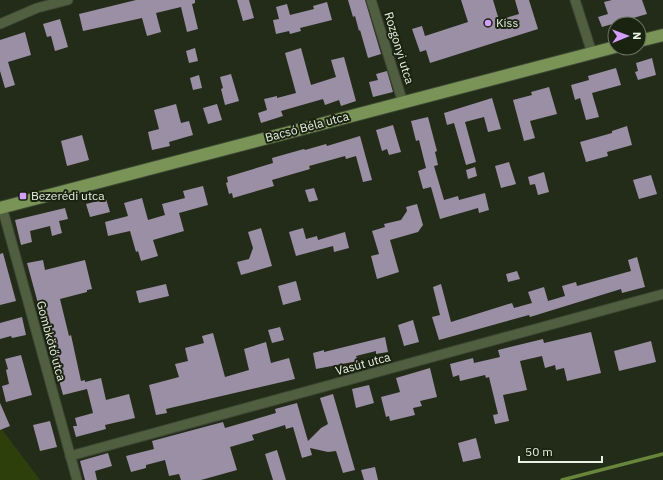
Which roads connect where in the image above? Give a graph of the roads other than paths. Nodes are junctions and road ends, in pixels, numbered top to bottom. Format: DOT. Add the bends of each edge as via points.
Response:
graph roads {
  1 [pos="68,0"];
  2 [pos="371,0"];
  3 [pos="575,0"];
  4 [pos="35,4"];
  5 [pos="0,24"];
  6 [pos="663,35"];
  7 [pos="647,39"];
  8 [pos="607,49"];
  9 [pos="592,53"];
  10 [pos="403,102"];
  11 [pos="1,208"];
  12 [pos="663,294"];
  13 [pos="70,456"];
  14 [pos="77,480"];
  1 -- 4 [label="street"];
  2 -- 10 [label="street, Rozgonyi utca"];
  3 -- 9 [label="street"];
  4 -- 5 [label="street"];
  6 -- 7 [label="main road"];
  8 -- 9 [label="main road, Bacsó Béla utca"];
  9 -- 10 [label="main road, Bacsó Béla utca"];
  10 -- 11 [label="main road, Bacsó Béla utca"];
  11 -- 13 [label="street, Gombkötő utca"];
  12 -- 13 [label="street, Vasút utca"];
  13 -- 14 [label="street, Gombkötő utca"];
}
